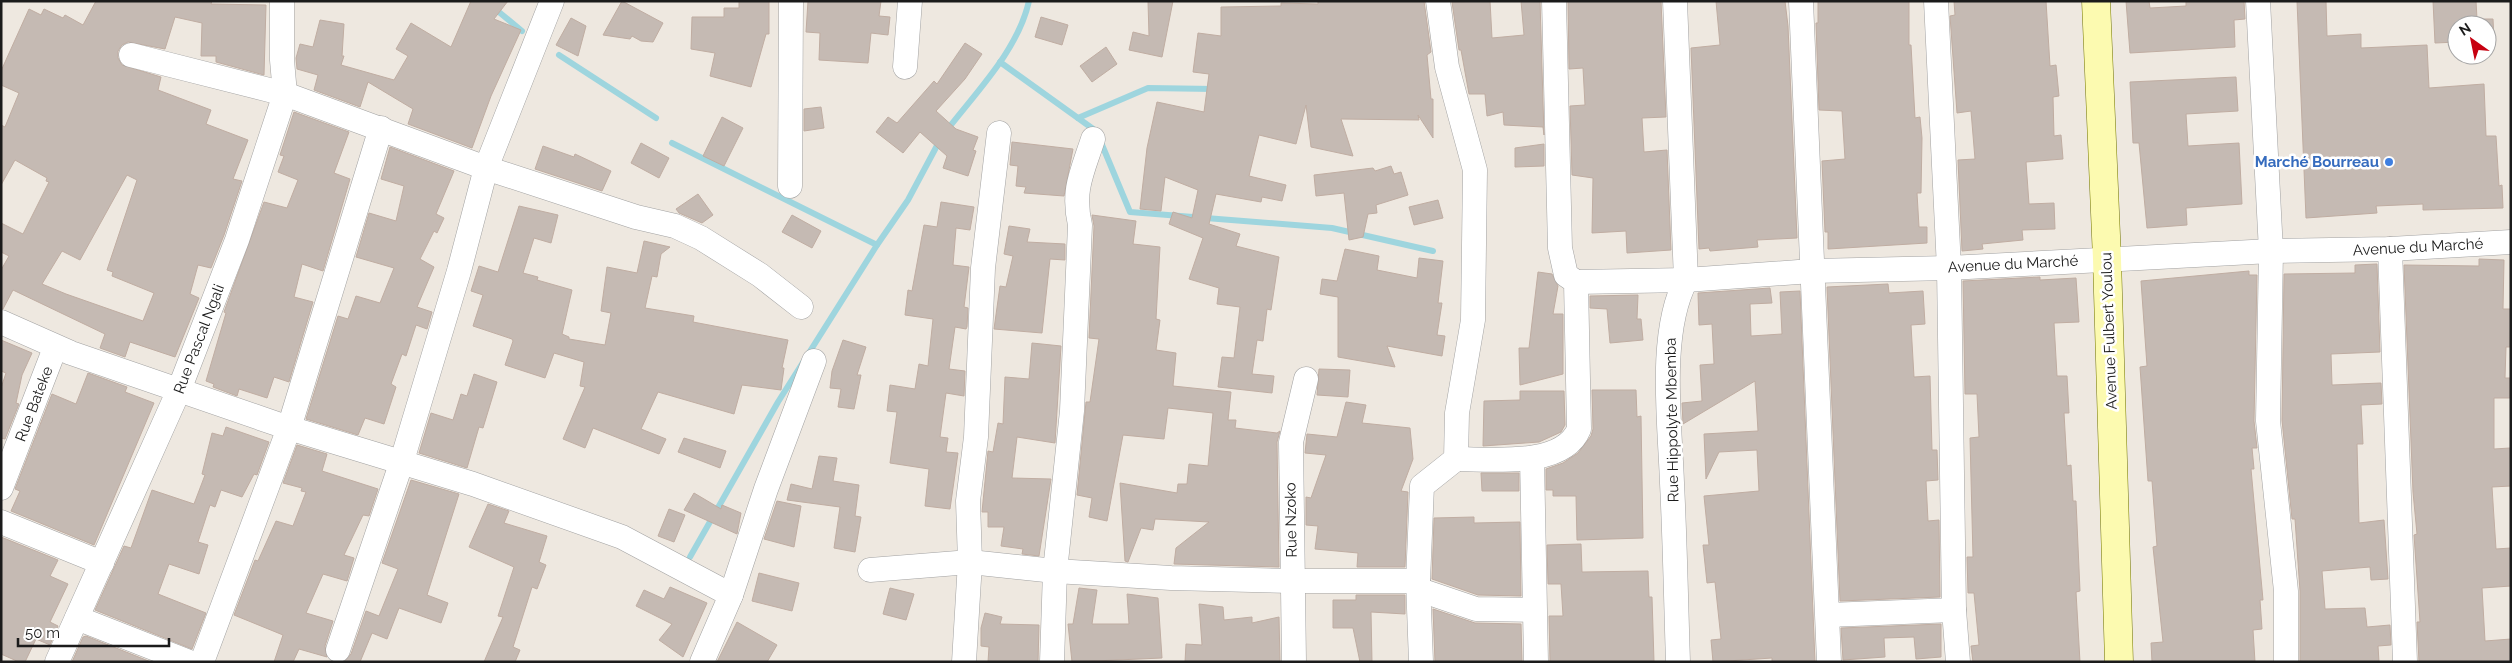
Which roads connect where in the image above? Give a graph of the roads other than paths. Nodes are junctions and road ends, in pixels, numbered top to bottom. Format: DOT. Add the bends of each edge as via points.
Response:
graph roads {
  1 [pos="282,1"];
  2 [pos="552,1"];
  3 [pos="791,1"];
  4 [pos="910,1"];
  5 [pos="1438,1"];
  6 [pos="1554,1"];
  7 [pos="1675,1"];
  8 [pos="1801,1"];
  9 [pos="1936,1"];
  10 [pos="2096,1"];
  11 [pos="2258,1"];
  12 [pos="131,55"];
  13 [pos="905,67"];
  14 [pos="284,94"];
  15 [pos="381,128"];
  16 [pos="999,133"];
  17 [pos="1093,139"];
  18 [pos="486,168"];
  19 [pos="790,186"];
  20 [pos="2511,242"];
  21 [pos="2390,249"];
  22 [pos="2271,251"];
  23 [pos="2107,260"];
  24 [pos="1949,268"];
  25 [pos="1812,271"];
  26 [pos="1686,280"];
  27 [pos="1576,282"];
  28 [pos="801,307"];
  29 [pos="1,322"];
  30 [pos="56,348"];
  31 [pos="814,361"];
  32 [pos="1306,379"];
  33 [pos="179,390"];
  34 [pos="289,428"];
  35 [pos="1532,458"];
  36 [pos="1456,459"];
  37 [pos="402,464"];
  38 [pos="1,488"];
  39 [pos="1,522"];
  40 [pos="970,562"];
  41 [pos="102,563"];
  42 [pos="870,570"];
  43 [pos="1055,571"];
  44 [pos="1291,581"];
  45 [pos="1419,586"];
  46 [pos="731,595"];
  47 [pos="1534,610"];
  48 [pos="1954,610"];
  49 [pos="1828,615"];
  50 [pos="77,618"];
  51 [pos="338,650"];
  52 [pos="57,662"];
  53 [pos="189,662"];
  54 [pos="202,662"];
  55 [pos="702,662"];
  56 [pos="964,662"];
  57 [pos="1052,662"];
  58 [pos="1294,662"];
  59 [pos="1421,662"];
  60 [pos="1536,662"];
  61 [pos="1678,662"];
  62 [pos="1829,662"];
  63 [pos="1958,662"];
  64 [pos="2119,662"];
  65 [pos="2286,662"];
  66 [pos="2405,662"];
  1 -- 14 [label="street, Rue Pascal Ngali"];
  2 -- 18 [label="street"];
  3 -- 19 [label="street"];
  4 -- 13 [label="street"];
  5 -- 36 [label="street" via="1447,67 1475,170 1473,320 1458,413"];
  6 -- 27 [label="street" via="1560,248 1566,275"];
  7 -- 26 [label="street, Rue Hippolyte Mbemba"];
  8 -- 25 [label="street"];
  9 -- 24 [label="street"];
  10 -- 23 [label="main road, Avenue Fulbert Youlou"];
  11 -- 22 [label="street"];
  12 -- 14 [label="street"];
  14 -- 15 [label="street"];
  14 -- 33 [label="street, Rue Pascal Ngali" via="237,240"];
  15 -- 18 [label="street"];
  15 -- 34 [label="street"];
  16 -- 40 [label="street" via="983,268 976,437 968,501"];
  17 -- 43 [label="street" via="1075,204 1080,225 1072,411"];
  18 -- 28 [label="street" via="636,217 675,226 701,238 760,275"];
  18 -- 37 [label="street"];
  20 -- 21 [label="street, Avenue du Marché"];
  21 -- 22 [label="street, Avenue du Marché"];
  21 -- 66 [label="street"];
  22 -- 23 [label="street, Avenue du Marché"];
  22 -- 65 [label="street" via="2268,420 2286,592"];
  23 -- 24 [label="street, Avenue du Marché"];
  23 -- 64 [label="main road, Avenue Fulbert Youlou"];
  24 -- 25 [label="street, Avenue du Marché"];
  24 -- 48 [label="street"];
  25 -- 26 [label="street, Avenue du Marché"];
  25 -- 49 [label="street"];
  26 -- 27 [label="street, Avenue du Marché"];
  26 -- 61 [label="street, Rue Hippolyte Mbemba" via="1674,310 1671,330 1669,396"];
  27 -- 35 [label="street" via="1580,429 1567,446"];
  29 -- 30 [label="street"];
  30 -- 33 [label="street"];
  30 -- 38 [label="street, Rue Bateke"];
  31 -- 46 [label="street"];
  32 -- 44 [label="street, Rue Nzoko" via="1291,442"];
  33 -- 34 [label="street"];
  33 -- 41 [label="street, Rue Pascal Ngali"];
  34 -- 37 [label="street"];
  34 -- 54 [label="street"];
  35 -- 36 [label="street"];
  35 -- 47 [label="street"];
  36 -- 45 [label="street" via="1422,486"];
  37 -- 46 [label="street" via="473,484 622,537"];
  37 -- 51 [label="street"];
  39 -- 41 [label="street"];
  40 -- 42 [label="street"];
  40 -- 43 [label="street"];
  40 -- 56 [label="street"];
  41 -- 50 [label="street, Rue Pascal Ngali"];
  43 -- 44 [label="street"];
  43 -- 57 [label="street"];
  44 -- 45 [label="street"];
  44 -- 58 [label="street, Rue Nzoko"];
  45 -- 47 [label="street" via="1476,609"];
  45 -- 59 [label="street"];
  46 -- 55 [label="street"];
  47 -- 60 [label="street"];
  48 -- 49 [label="street"];
  48 -- 63 [label="street"];
  49 -- 62 [label="street"];
  50 -- 52 [label="street, Rue Pascal Ngali"];
  50 -- 53 [label="street"];
}
